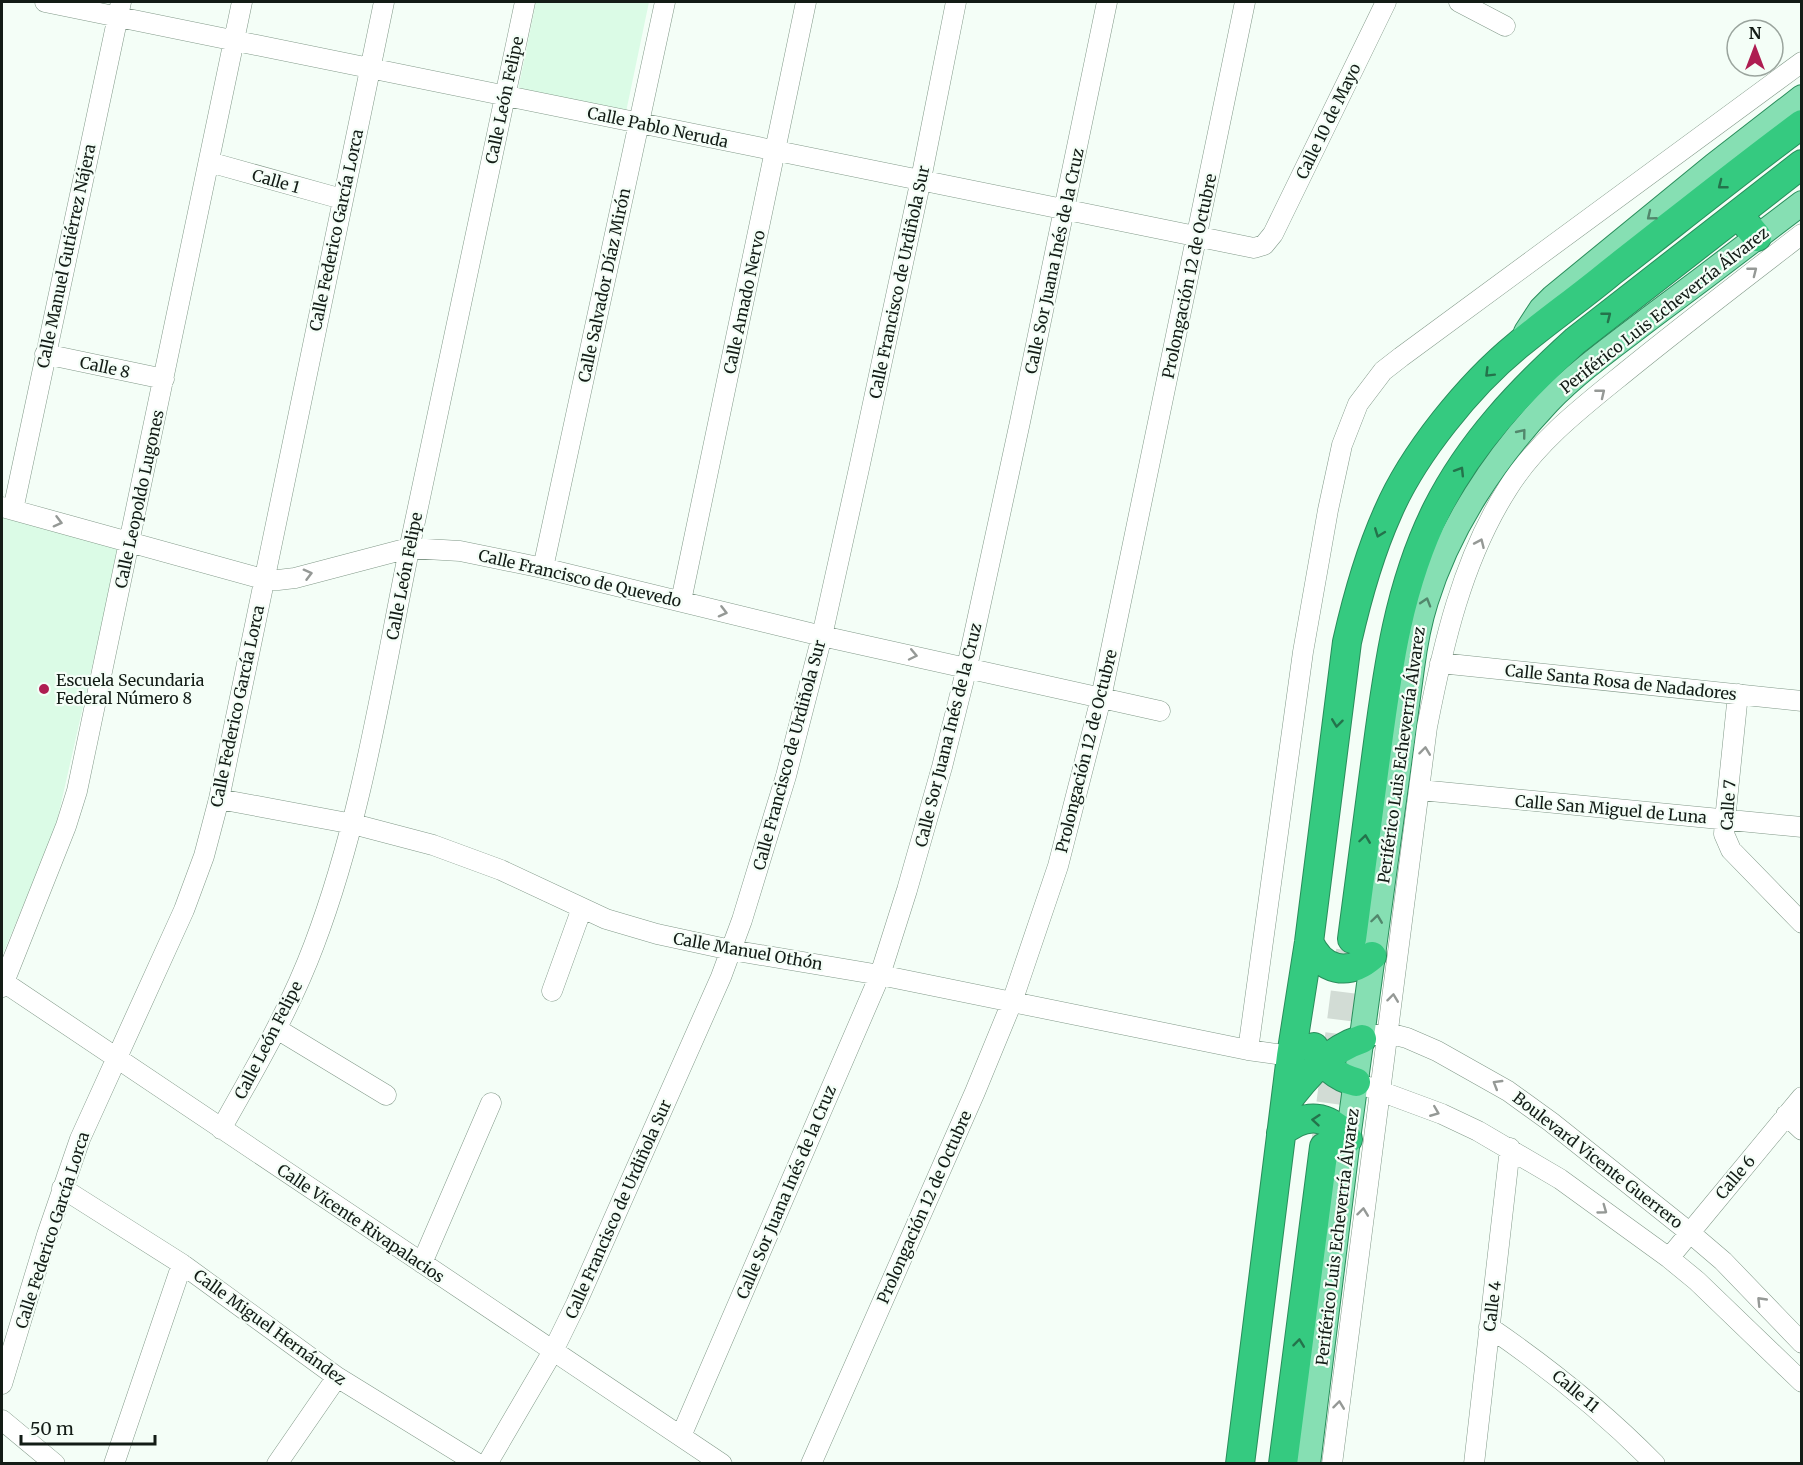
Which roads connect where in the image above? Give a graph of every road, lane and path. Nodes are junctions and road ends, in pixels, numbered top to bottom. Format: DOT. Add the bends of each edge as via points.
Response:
graph roads {
  1 [pos="45,2"];
  2 [pos="242,2"];
  3 [pos="384,2"];
  4 [pos="525,2"];
  5 [pos="665,2"];
  6 [pos="806,2"];
  7 [pos="957,2"];
  8 [pos="1107,2"];
  9 [pos="1245,2"];
  10 [pos="1386,2"];
  11 [pos="1460,2"];
  12 [pos="119,9"];
  13 [pos="1505,26"];
  14 [pos="234,40"];
  15 [pos="1802,62"];
  16 [pos="369,68"];
  17 [pos="505,96"];
  18 [pos="1802,97"];
  19 [pos="640,123"];
  20 [pos="1802,124"];
  21 [pos="776,151"];
  22 [pos="210,162"];
  23 [pos="1802,164"];
  24 [pos="921,179"];
  25 [pos="342,199"];
  26 [pos="1802,203"];
  27 [pos="1065,208"];
  28 [pos="1738,214"];
  29 [pos="1802,234"];
  30 [pos="1197,236"];
  31 [pos="1757,237"];
  32 [pos="1269,241"];
  33 [pos="1517,346"];
  34 [pos="45,354"];
  35 [pos="164,379"];
  36 [pos="7,509"];
  37 [pos="129,541"];
  38 [pos="409,548"];
  39 [pos="543,568"];
  40 [pos="263,579"];
  41 [pos="681,601"];
  42 [pos="822,636"];
  43 [pos="1440,663"];
  44 [pos="967,667"];
  45 [pos="1738,694"];
  46 [pos="1101,698"];
  47 [pos="1802,701"];
  48 [pos="1160,711"];
  49 [pos="1420,790"];
  50 [pos="219,799"];
  51 [pos="1725,820"];
  52 [pos="353,824"];
  53 [pos="1802,827"];
  54 [pos="582,908"];
  55 [pos="1802,923"];
  56 [pos="1309,942"];
  57 [pos="1362,947"];
  58 [pos="731,950"];
  59 [pos="880,975"];
  60 [pos="2,984"];
  61 [pos="552,991"];
  62 [pos="1012,1002"];
  63 [pos="1299,1006"];
  64 [pos="277,1029"];
  65 [pos="1375,1036"];
  66 [pos="1248,1050"];
  67 [pos="1291,1056"];
  68 [pos="116,1058"];
  69 [pos="1323,1062"];
  70 [pos="1368,1086"];
  71 [pos="386,1095"];
  72 [pos="1802,1097"];
  73 [pos="490,1103"];
  74 [pos="1286,1104"];
  75 [pos="1786,1115"];
  76 [pos="221,1129"];
  77 [pos="1802,1130"];
  78 [pos="1281,1133"];
  79 [pos="1336,1143"];
  80 [pos="1510,1148"];
  81 [pos="62,1188"];
  82 [pos="1689,1232"];
  83 [pos="1669,1258"];
  84 [pos="422,1263"];
  85 [pos="182,1264"];
  86 [pos="1489,1327"];
  87 [pos="1802,1342"];
  88 [pos="553,1351"];
  89 [pos="337,1377"];
  90 [pos="1802,1382"];
  91 [pos="2,1384"];
  92 [pos="2,1420"];
  93 [pos="681,1436"];
  94 [pos="42,1460"];
  95 [pos="1644,1460"];
  96 [pos="114,1464"];
  97 [pos="277,1464"];
  98 [pos="478,1464"];
  99 [pos="487,1464"];
  100 [pos="722,1464"];
  101 [pos="811,1464"];
  102 [pos="1240,1464"];
  103 [pos="1283,1464"];
  104 [pos="1308,1464"];
  105 [pos="1332,1464"];
  106 [pos="1473,1464"];
  1 -- 12 [label="street, Calle Pablo Neruda"];
  2 -- 14 [label="street, Calle Leopoldo Lugones"];
  3 -- 16 [label="street, Calle Federico García Lorca"];
  4 -- 17 [label="street, Calle León Felipe"];
  5 -- 19 [label="street, Calle Salvador Díaz Mirón"];
  6 -- 21 [label="street, Calle Amado Nervo"];
  7 -- 24 [label="street, Calle Francisco de Urdiñola Sur"];
  8 -- 27 [label="street, Calle Sor Juana Inés de la Cruz"];
  9 -- 30 [label="street, Prolongación 12 de Octubre"];
  10 -- 32 [label="street, Calle 10 de Mayo"];
  11 -- 13 [label="street"];
  12 -- 14 [label="street, Calle Pablo Neruda"];
  12 -- 34 [label="street, Calle Manuel Gutiérrez Nájera"];
  14 -- 16 [label="street, Calle Pablo Neruda"];
  14 -- 22 [label="street, Calle Leopoldo Lugones"];
  15 -- 66 [label="street" via="1401,357 1383,371 1358,404 1342,445 1314,587"];
  16 -- 17 [label="street, Calle Pablo Neruda"];
  16 -- 25 [label="street, Calle Federico García Lorca"];
  17 -- 19 [label="street, Calle Pablo Neruda"];
  17 -- 38 [label="street, Calle León Felipe"];
  18 -- 33 [label="main road, one-way" via="1553,297"];
  19 -- 21 [label="street, Calle Pablo Neruda"];
  19 -- 39 [label="street, Calle Salvador Díaz Mirón"];
  20 -- 33 [label="highway, one-way"];
  21 -- 24 [label="street, Calle Pablo Neruda"];
  21 -- 41 [label="street, Calle Amado Nervo"];
  22 -- 25 [label="street, Calle 1"];
  22 -- 35 [label="street, Calle Leopoldo Lugones"];
  23 -- 28 [label="highway, Periférico Luis Echeverría Álvarez"];
  24 -- 27 [label="street, Calle Pablo Neruda"];
  24 -- 42 [label="street, Calle Francisco de Urdiñola Sur"];
  25 -- 40 [label="street, Calle Federico García Lorca"];
  26 -- 31 [label="main road, Periférico Luis Echeverría Álvarez"];
  27 -- 30 [label="street, Calle Pablo Neruda"];
  27 -- 44 [label="street, Calle Sor Juana Inés de la Cruz"];
  28 -- 31 [label="highway"];
  57 -- 28 [label="highway, Periférico Luis Echeverría Álvarez, one-way" via="1388,667 1407,580 1438,507 1486,433 1540,372"];
  43 -- 29 [label="street, Periférico Luis Echeverría Álvarez, one-way" via="1454,608 1480,543 1508,488 1528,461 1581,409 1665,339"];
  30 -- 32 [label="street, Calle Pablo Neruda" via="1254,248"];
  30 -- 46 [label="street, Prolongación 12 de Octubre"];
  57 -- 31 [label="main road, Periférico Luis Echeverría Álvarez, one-way" via="1418,633 1437,569 1454,531 1494,469 1549,401 1586,367"];
  33 -- 56 [label="highway, one-way" via="1432,438 1388,510 1372,552 1347,642"];
  34 -- 35 [label="street, Calle 8"];
  34 -- 36 [label="street, Calle Manuel Gutiérrez Nájera"];
  35 -- 37 [label="street, Calle Leopoldo Lugones"];
  36 -- 37 [label="street, Calle Francisco de Quevedo, one-way"];
  37 -- 40 [label="street, Calle Francisco de Quevedo"];
  37 -- 60 [label="street, Calle Leopoldo Lugones" via="77,791"];
  38 -- 39 [label="street, Calle Francisco de Quevedo" via="460,551"];
  40 -- 38 [label="street, Calle Francisco de Quevedo, one-way" via="295,578"];
  38 -- 52 [label="street, Calle León Felipe"];
  39 -- 41 [label="street, Calle Francisco de Quevedo"];
  40 -- 50 [label="street, Calle Federico García Lorca"];
  41 -- 42 [label="street, Calle Francisco de Quevedo, one-way"];
  42 -- 44 [label="street, Calle Francisco de Quevedo, one-way"];
  42 -- 58 [label="street, Calle Francisco de Urdiñola Sur" via="786,776"];
  43 -- 45 [label="street, Calle Santa Rosa de Nadadores"];
  49 -- 43 [label="street, Periférico Luis Echeverría Álvarez, one-way"];
  44 -- 46 [label="street, Calle Francisco de Quevedo"];
  44 -- 59 [label="street, Calle Sor Juana Inés de la Cruz" via="933,801"];
  45 -- 47 [label="street, Calle Santa Rosa de Nadadores"];
  45 -- 51 [label="street, Calle 7"];
  46 -- 48 [label="street, Calle Francisco de Quevedo"];
  46 -- 62 [label="street, Prolongación 12 de Octubre" via="1058,866"];
  49 -- 51 [label="street, Calle San Miguel de Luna"];
  65 -- 49 [label="street, Periférico Luis Echeverría Álvarez, one-way"];
  50 -- 52 [label="street, Calle Manuel Othón"];
  50 -- 68 [label="street, Calle Federico García Lorca" via="184,910"];
  51 -- 53 [label="street, Calle San Miguel de Luna"];
  51 -- 55 [label="street, Calle 7" via="1724,834 1731,850"];
  52 -- 54 [label="street, Calle Manuel Othón" via="468,857"];
  52 -- 64 [label="street, Calle León Felipe" via="314,946"];
  54 -- 58 [label="street, Calle Manuel Othón" via="628,927"];
  54 -- 61 [label="street"];
  56 -- 57 [label="highway" via="1321,960 1342,969 1364,963"];
  56 -- 63 [label="highway"];
  57 -- 65 [label="main road, Periférico Luis Echeverría Álvarez"];
  58 -- 59 [label="street, Calle Manuel Othón"];
  58 -- 88 [label="street, Calle Francisco de Urdiñola Sur"];
  59 -- 62 [label="street, Calle Manuel Othón"];
  59 -- 93 [label="street, Calle Sor Juana Inés de la Cruz"];
  60 -- 68 [label="street, Calle Vicente Rivapalacios"];
  62 -- 66 [label="street, Calle Manuel Othón"];
  62 -- 101 [label="street, Prolongación 12 de Octubre"];
  63 -- 67 [label="highway"];
  63 -- 69 [label="highway"];
  64 -- 71 [label="street"];
  64 -- 76 [label="street, Calle León Felipe"];
  65 -- 69 [label="highway" via="1347,1044"];
  65 -- 70 [label="main road, Periférico Luis Echeverría Álvarez"];
  82 -- 65 [label="street, Boulevard Vicente Guerrero, one-way" via="1508,1091 1437,1050 1407,1038"];
  66 -- 67 [label="street, Calle Manuel Othón"];
  67 -- 74 [label="highway"];
  68 -- 76 [label="street, Calle Vicente Rivapalacios"];
  68 -- 81 [label="street, Calle Federico García Lorca"];
  69 -- 70 [label="highway" via="1343,1078"];
  69 -- 74 [label="highway"];
  70 -- 79 [label="main road, Periférico Luis Echeverría Álvarez"];
  70 -- 80 [label="street, Boulevard Vicente Guerrero, one-way" via="1442,1114"];
  105 -- 70 [label="street, Periférico Luis Echeverría Álvarez, one-way"];
  72 -- 75 [label="street, Calle 6"];
  73 -- 84 [label="street"];
  74 -- 78 [label="highway"];
  75 -- 77 [label="street"];
  75 -- 82 [label="street, Calle 6"];
  76 -- 84 [label="street, Calle Vicente Rivapalacios"];
  79 -- 78 [label="highway, one-way" via="1340,1129 1316,1118 1303,1119"];
  78 -- 102 [label="highway"];
  103 -- 79 [label="highway, Periférico Luis Echeverría Álvarez, one-way"];
  79 -- 104 [label="main road, Periférico Luis Echeverría Álvarez"];
  80 -- 83 [label="street, Boulevard Vicente Guerrero, one-way"];
  80 -- 86 [label="street, Calle 4"];
  81 -- 85 [label="street, Calle Miguel Hernández"];
  81 -- 91 [label="street, Calle Federico García Lorca"];
  82 -- 83 [label="street, Calle 6"];
  87 -- 82 [label="street, Boulevard Vicente Guerrero, one-way"];
  83 -- 90 [label="street, Boulevard Vicente Guerrero"];
  84 -- 88 [label="street, Calle Vicente Rivapalacios"];
  85 -- 89 [label="street, Calle Miguel Hernández"];
  85 -- 96 [label="street"];
  86 -- 95 [label="street, Calle 11" via="1572,1387"];
  86 -- 106 [label="street, Calle 4"];
  88 -- 93 [label="street, Calle Vicente Rivapalacios"];
  88 -- 99 [label="street, Calle Francisco de Urdiñola Sur"];
  89 -- 97 [label="street"];
  89 -- 98 [label="street, Calle Miguel Hernández"];
  92 -- 94 [label="street"];
  93 -- 100 [label="street, Calle Vicente Rivapalacios"];
}
